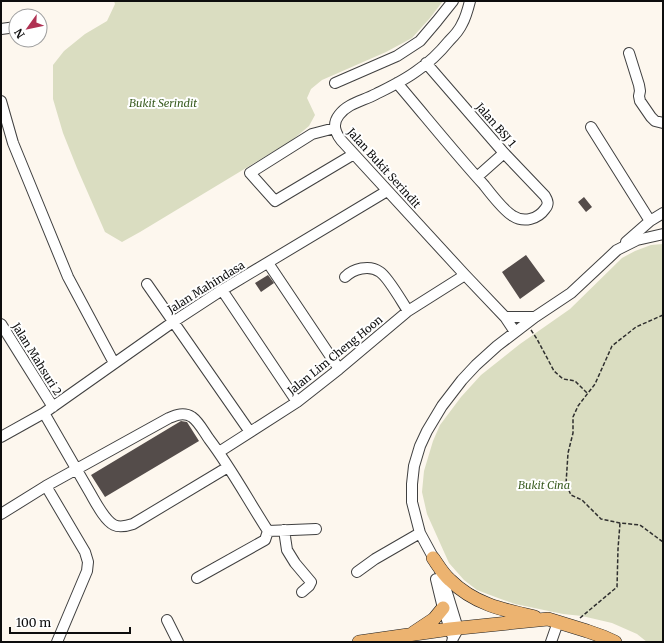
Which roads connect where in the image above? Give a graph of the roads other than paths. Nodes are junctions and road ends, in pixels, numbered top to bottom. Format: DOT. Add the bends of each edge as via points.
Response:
graph roads {
  1 [pos="453,1"];
  2 [pos="470,1"];
  3 [pos="629,53"];
  4 [pos="426,63"];
  5 [pos="335,83"];
  6 [pos="397,83"];
  7 [pos="1,102"];
  8 [pos="663,123"];
  9 [pos="590,127"];
  10 [pos="335,128"];
  11 [pos="504,152"];
  12 [pos="354,154"];
  13 [pos="477,177"];
  14 [pos="387,191"];
  15 [pos="663,213"];
  16 [pos="650,221"];
  17 [pos="663,234"];
  18 [pos="617,250"];
  19 [pos="268,263"];
  20 [pos="465,275"];
  21 [pos="345,277"];
  22 [pos="147,284"];
  23 [pos="222,290"];
  24 [pos="408,311"];
  25 [pos="504,317"];
  26 [pos="535,317"];
  27 [pos="173,322"];
  28 [pos="1,324"];
  29 [pos="515,332"];
  30 [pos="497,346"];
  31 [pos="114,363"];
  32 [pos="339,369"];
  33 [pos="297,402"];
  34 [pos="53,407"];
  35 [pos="44,413"];
  36 [pos="250,432"];
  37 [pos="1,437"];
  38 [pos="219,452"];
  39 [pos="228,467"];
  40 [pos="76,469"];
  41 [pos="46,486"];
  42 [pos="1,514"];
  43 [pos="316,529"];
  44 [pos="284,530"];
  45 [pos="268,531"];
  46 [pos="420,533"];
  47 [pos="433,558"];
  48 [pos="357,572"];
  49 [pos="196,578"];
  50 [pos="302,592"];
  51 [pos="443,608"];
  52 [pos="166,620"];
  53 [pos="553,621"];
  54 [pos="453,634"];
  55 [pos="410,636"];
  56 [pos="57,642"];
  57 [pos="178,642"];
  58 [pos="358,642"];
  59 [pos="551,642"];
  60 [pos="615,642"];
  1 -- 5 [label="street" via="420,41 397,56"];
  2 -- 4 [label="street, Jalan Bukit Serindit" via="458,31"];
  3 -- 8 [label="street" via="640,85 640,101 655,121"];
  4 -- 6 [label="street, Jalan Bukit Serindit"];
  4 -- 11 [label="street, Jalan BSJ 1"];
  6 -- 10 [label="street, Jalan Bukit Serindit" via="345,109 339,115"];
  6 -- 13 [label="street"];
  7 -- 31 [label="street" via="13,143 68,277"];
  9 -- 16 [label="street"];
  10 -- 12 [label="street, Jalan Bukit Serindit" via="337,135"];
  10 -- 12 [label="street" via="312,134 250,173 275,201"];
  11 -- 13 [label="street"];
  11 -- 13 [label="street, Jalan BSJ 1" via="545,196 548,206 544,211 528,220 513,216"];
  12 -- 14 [label="street, Jalan Bukit Serindit"];
  14 -- 19 [label="street, Jalan Mahindasa"];
  14 -- 20 [label="street, Jalan Bukit Serindit"];
  15 -- 16 [label="street"];
  16 -- 18 [label="street"];
  17 -- 18 [label="street" via="637,240"];
  18 -- 26 [label="street" via="571,293"];
  19 -- 23 [label="street, Jalan Mahindasa"];
  19 -- 32 [label="street"];
  20 -- 24 [label="street, Jalan Lim Cheng Hoon"];
  20 -- 25 [label="street, Jalan Bukit Serindit"];
  21 -- 24 [label="street" via="353,271 362,269 371,268 380,272"];
  22 -- 27 [label="street"];
  23 -- 27 [label="street, Jalan Mahindasa"];
  23 -- 33 [label="street"];
  24 -- 32 [label="street, Jalan Lim Cheng Hoon"];
  25 -- 26 [label="street"];
  25 -- 29 [label="street, Jalan Bukit Serindit"];
  25 -- 30 [label="street" via="505,331"];
  26 -- 29 [label="street"];
  27 -- 31 [label="street, Jalan Mahindasa"];
  27 -- 36 [label="street"];
  28 -- 34 [label="street, Jalan Mahsuri 2"];
  29 -- 30 [label="street"];
  30 -- 46 [label="street" via="462,380 442,406 420,446 412,484 412,502"];
  31 -- 34 [label="street, Jalan Mahindasa"];
  32 -- 33 [label="street, Jalan Lim Cheng Hoon"];
  33 -- 36 [label="street, Jalan Lim Cheng Hoon"];
  34 -- 35 [label="street, Jalan Mahindasa"];
  35 -- 37 [label="street, Jalan Mahindasa"];
  35 -- 40 [label="street"];
  36 -- 38 [label="street, Jalan Lim Cheng Hoon"];
  38 -- 39 [label="street"];
  38 -- 40 [label="street" via="192,417 184,414 177,415"];
  39 -- 40 [label="street" via="132,524 124,526 115,526 108,521"];
  39 -- 45 [label="street"];
  40 -- 41 [label="street"];
  41 -- 42 [label="street"];
  41 -- 56 [label="street" via="85,552 88,562"];
  43 -- 44 [label="street"];
  44 -- 45 [label="street"];
  44 -- 50 [label="street" via="287,550 311,582"];
  45 -- 49 [label="street" via="265,540"];
  46 -- 47 [label="street"];
  46 -- 48 [label="street"];
  47 -- 51 [label="street"];
  47 -- 53 [label="main road" via="449,579 470,596 504,610"];
  47 -- 54 [label="street" via="440,570"];
  51 -- 54 [label="street"];
  51 -- 55 [label="main road" via="434,619"];
  52 -- 57 [label="street"];
  53 -- 54 [label="main road"];
  53 -- 59 [label="street"];
  53 -- 60 [label="main road"];
  54 -- 55 [label="main road"];
  55 -- 58 [label="main road"];
}
